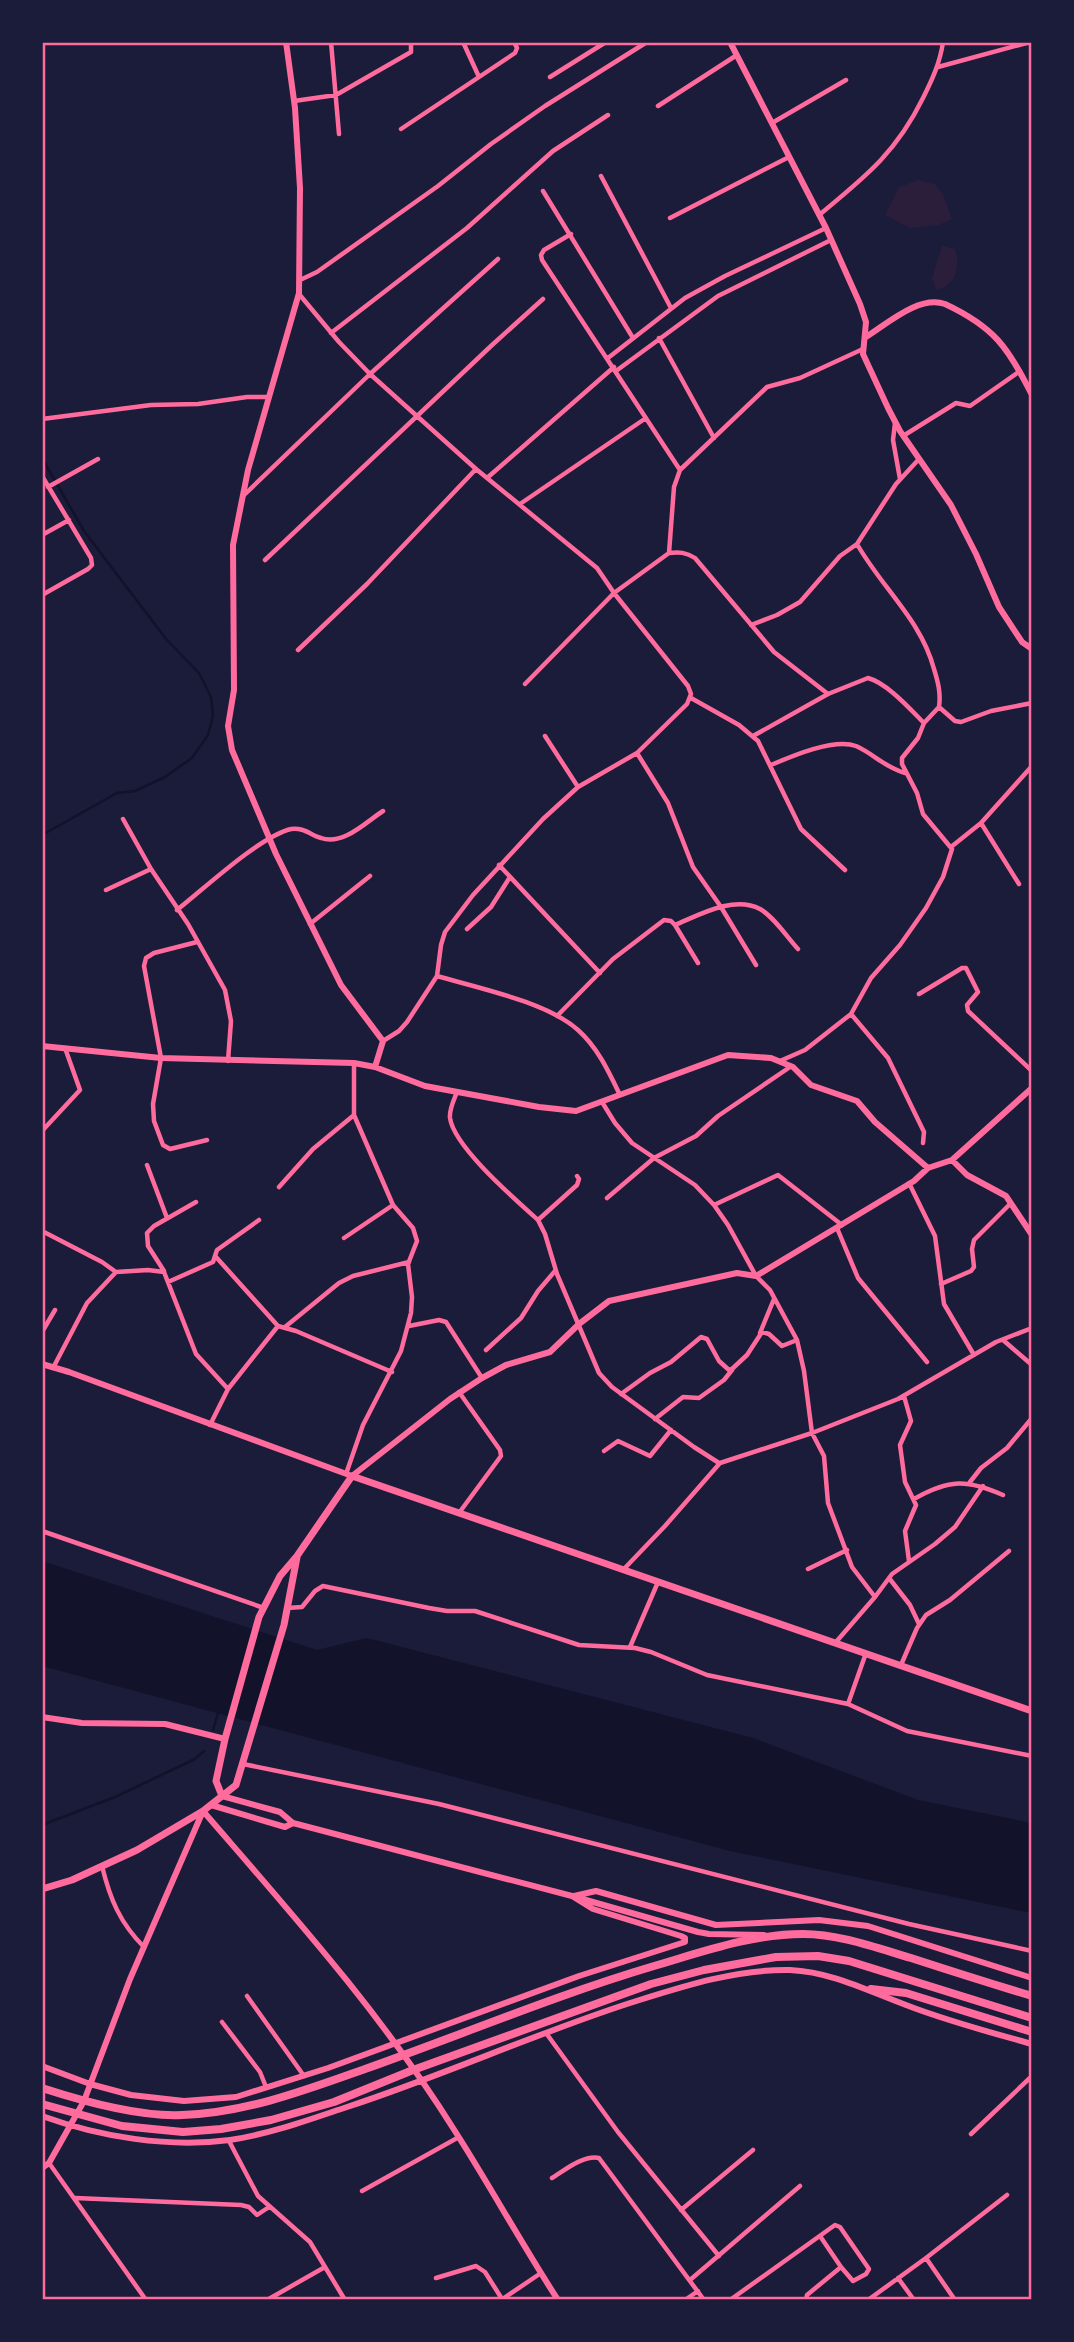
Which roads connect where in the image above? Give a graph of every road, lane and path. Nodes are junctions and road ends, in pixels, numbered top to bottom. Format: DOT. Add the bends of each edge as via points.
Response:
graph roads {
  1 [pos="286,42"];
  2 [pos="331,42"];
  3 [pos="411,42"];
  4 [pos="463,42"];
  5 [pos="514,42"];
  6 [pos="604,42"];
  7 [pos="647,42"];
  8 [pos="730,42"];
  9 [pos="943,42"];
  10 [pos="1030,42"];
  11 [pos="737,55"];
  12 [pos="938,67"];
  13 [pos="480,77"];
  14 [pos="550,77"];
  15 [pos="846,80"];
  16 [pos="336,95"];
  17 [pos="294,101"];
  18 [pos="658,106"];
  19 [pos="608,115"];
  20 [pos="772,123"];
  21 [pos="401,129"];
  22 [pos="339,134"];
  23 [pos="789,157"];
  24 [pos="601,176"];
  25 [pos="543,191"];
  26 [pos="819,215"];
  27 [pos="670,218"];
  28 [pos="826,228"];
  29 [pos="571,234"];
  30 [pos="831,240"];
  31 [pos="498,259"];
  32 [pos="300,280"];
  33 [pos="299,293"];
  34 [pos="543,299"];
  35 [pos="671,308"];
  36 [pos="331,333"];
  37 [pos="866,337"];
  38 [pos="633,338"];
  39 [pos="659,338"];
  40 [pos="863,349"];
  41 [pos="608,358"];
  42 [pos="615,369"];
  43 [pos="1020,372"];
  44 [pos="370,374"];
  45 [pos="1032,395"];
  46 [pos="268,397"];
  47 [pos="417,415"];
  48 [pos="646,418"];
  49 [pos="42,419"];
  50 [pos="895,422"];
  51 [pos="903,436"];
  52 [pos="714,438"];
  53 [pos="98,459"];
  54 [pos="919,459"];
  55 [pos="476,469"];
  56 [pos="680,470"];
  57 [pos="42,476"];
  58 [pos="487,478"];
  59 [pos="900,479"];
  60 [pos="48,486"];
  61 [pos="243,496"];
  62 [pos="520,504"];
  63 [pos="69,520"];
  64 [pos="42,535"];
  65 [pos="858,544"];
  66 [pos="669,553"];
  67 [pos="265,560"];
  68 [pos="614,593"];
  69 [pos="42,595"];
  70 [pos="751,625"];
  71 [pos="1032,649"];
  72 [pos="298,650"];
  73 [pos="525,684"];
  74 [pos="828,694"];
  75 [pos="691,698"];
  76 [pos="1032,703"];
  77 [pos="939,707"];
  78 [pos="924,723"];
  79 [pos="545,736"];
  80 [pos="753,736"];
  81 [pos="637,753"];
  82 [pos="771,765"];
  83 [pos="1032,766"];
  84 [pos="905,773"];
  85 [pos="578,787"];
  86 [pos="383,811"];
  87 [pos="123,818"];
  88 [pos="981,823"];
  89 [pos="270,840"];
  90 [pos="951,847"];
  91 [pos="499,865"];
  92 [pos="150,869"];
  93 [pos="845,870"];
  94 [pos="370,876"];
  95 [pos="510,877"];
  96 [pos="1019,884"];
  97 [pos="106,890"];
  98 [pos="721,907"];
  99 [pos="177,910"];
  100 [pos="310,923"];
  101 [pos="675,925"];
  102 [pos="467,929"];
  103 [pos="197,942"];
  104 [pos="798,949"];
  105 [pos="698,963"];
  106 [pos="756,965"];
  107 [pos="600,973"];
  108 [pos="438,976"];
  109 [pos="919,994"];
  110 [pos="851,1014"];
  111 [pos="557,1016"];
  112 [pos="383,1041"];
  113 [pos="42,1046"];
  114 [pos="65,1048"];
  115 [pos="161,1058"];
  116 [pos="228,1061"];
  117 [pos="779,1061"];
  118 [pos="354,1063"];
  119 [pos="791,1066"];
  120 [pos="375,1067"];
  121 [pos="1032,1071"];
  122 [pos="1032,1088"];
  123 [pos="457,1092"];
  124 [pos="619,1093"];
  125 [pos="602,1101"];
  126 [pos="354,1115"];
  127 [pos="42,1131"];
  128 [pos="206,1140"];
  129 [pos="923,1143"];
  130 [pos="654,1158"];
  131 [pos="952,1160"];
  132 [pos="147,1165"];
  133 [pos="928,1168"];
  134 [pos="577,1176"];
  135 [pos="909,1183"];
  136 [pos="279,1187"];
  137 [pos="607,1198"];
  138 [pos="196,1202"];
  139 [pos="1011,1203"];
  140 [pos="393,1205"];
  141 [pos="714,1205"];
  142 [pos="167,1218"];
  143 [pos="259,1220"];
  144 [pos="538,1220"];
  145 [pos="840,1226"];
  146 [pos="1031,1230"];
  147 [pos="42,1231"];
  148 [pos="344,1238"];
  149 [pos="215,1256"];
  150 [pos="409,1262"];
  151 [pos="556,1270"];
  152 [pos="116,1272"];
  153 [pos="164,1272"];
  154 [pos="756,1276"];
  155 [pos="168,1282"];
  156 [pos="941,1284"];
  157 [pos="774,1298"];
  158 [pos="55,1310"];
  159 [pos="579,1324"];
  160 [pos="409,1326"];
  161 [pos="281,1327"];
  162 [pos="1032,1328"];
  163 [pos="42,1332"];
  164 [pos="760,1334"];
  165 [pos="797,1340"];
  166 [pos="1003,1340"];
  167 [pos="486,1350"];
  168 [pos="974,1355"];
  169 [pos="926,1362"];
  170 [pos="42,1364"];
  171 [pos="1032,1365"];
  172 [pos="53,1367"];
  173 [pos="732,1369"];
  174 [pos="392,1372"];
  175 [pos="482,1378"];
  176 [pos="228,1390"];
  177 [pos="459,1392"];
  178 [pos="621,1394"];
  179 [pos="904,1396"];
  180 [pos="1032,1418"];
  181 [pos="655,1419"];
  182 [pos="210,1425"];
  183 [pos="671,1430"];
  184 [pos="812,1433"];
  185 [pos="604,1451"];
  186 [pos="720,1463"];
  187 [pos="349,1475"];
  188 [pos="970,1483"];
  189 [pos="983,1486"];
  190 [pos="1003,1495"];
  191 [pos="914,1499"];
  192 [pos="458,1513"];
  193 [pos="42,1531"];
  194 [pos="846,1550"];
  195 [pos="1009,1551"];
  196 [pos="297,1556"];
  197 [pos="909,1560"];
  198 [pos="808,1569"];
  199 [pos="622,1570"];
  200 [pos="889,1578"];
  201 [pos="659,1582"];
  202 [pos="874,1597"];
  203 [pos="264,1608"];
  204 [pos="287,1608"];
  205 [pos="919,1624"];
  206 [pos="836,1642"];
  207 [pos="630,1647"];
  208 [pos="866,1653"];
  209 [pos="901,1665"];
  210 [pos="848,1704"];
  211 [pos="1032,1711"];
  212 [pos="42,1717"];
  213 [pos="226,1735"];
  214 [pos="1032,1756"];
  215 [pos="243,1764"];
  216 [pos="222,1796"];
  217 [pos="211,1805"];
  218 [pos="203,1811"];
  219 [pos="293,1823"];
  220 [pos="102,1866"];
  221 [pos="42,1889"];
  222 [pos="572,1896"];
  223 [pos="773,1935"];
  224 [pos="144,1947"];
  225 [pos="1032,1951"];
  226 [pos="1032,1978"];
  227 [pos="871,1989"];
  228 [pos="247,1996"];
  229 [pos="1032,1996"];
  230 [pos="1032,2018"];
  231 [pos="222,2022"];
  232 [pos="1032,2032"];
  233 [pos="546,2033"];
  234 [pos="394,2044"];
  235 [pos="1032,2044"];
  236 [pos="42,2066"];
  237 [pos="304,2076"];
  238 [pos="1032,2076"];
  239 [pos="421,2081"];
  240 [pos="90,2084"];
  241 [pos="42,2088"];
  242 [pos="267,2088"];
  243 [pos="42,2104"];
  244 [pos="42,2116"];
  245 [pos="70,2126"];
  246 [pos="971,2134"];
  247 [pos="459,2137"];
  248 [pos="229,2140"];
  249 [pos="753,2150"];
  250 [pos="49,2163"];
  251 [pos="42,2168"];
  252 [pos="552,2178"];
  253 [pos="800,2186"];
  254 [pos="362,2191"];
  255 [pos="1006,2195"];
  256 [pos="75,2198"];
  257 [pos="269,2207"];
  258 [pos="681,2210"];
  259 [pos="820,2236"];
  260 [pos="719,2256"];
  261 [pos="926,2258"];
  262 [pos="326,2267"];
  263 [pos="841,2267"];
  264 [pos="541,2273"];
  265 [pos="436,2278"];
  266 [pos="898,2278"];
  267 [pos="690,2280"];
  268 [pos="698,2291"];
  269 [pos="146,2300"];
  270 [pos="267,2300"];
  271 [pos="345,2300"];
  272 [pos="501,2300"];
  273 [pos="558,2300"];
  274 [pos="685,2300"];
  275 [pos="704,2300"];
  276 [pos="730,2300"];
  277 [pos="806,2300"];
  278 [pos="868,2300"];
  279 [pos="914,2300"];
  280 [pos="955,2300"];
  1 -- 17 [label="street"];
  2 -- 16 [label="street"];
  3 -- 16 [label="street" via="411,52"];
  4 -- 13 [label="street"];
  5 -- 13 [label="street" via="515,52"];
  6 -- 14 [label="street"];
  7 -- 32 [label="street" via="545,106"];
  8 -- 11 [label="street"];
  9 -- 12 [label="street"];
  10 -- 12 [label="street"];
  11 -- 18 [label="street"];
  11 -- 20 [label="street"];
  12 -- 26 [label="street" via="896,144"];
  13 -- 21 [label="street"];
  15 -- 20 [label="street"];
  16 -- 17 [label="street"];
  16 -- 22 [label="street"];
  17 -- 32 [label="street"];
  19 -- 36 [label="street" via="553,151 467,229"];
  20 -- 23 [label="street"];
  23 -- 26 [label="street"];
  23 -- 27 [label="street"];
  24 -- 35 [label="street"];
  25 -- 29 [label="street"];
  26 -- 28 [label="street"];
  28 -- 30 [label="street"];
  28 -- 35 [label="street" via="725,276"];
  29 -- 38 [label="street"];
  29 -- 41 [label="street" via="544,250 541,257"];
  30 -- 37 [label="street" via="860,304"];
  30 -- 39 [label="street" via="731,288"];
  31 -- 44 [label="street"];
  32 -- 33 [label="street"];
  33 -- 36 [label="street"];
  33 -- 46 [label="street"];
  34 -- 47 [label="street"];
  35 -- 38 [label="street"];
  36 -- 44 [label="street"];
  37 -- 40 [label="street"];
  37 -- 43 [label="street" via="909,310 939,302 983,324"];
  38 -- 41 [label="street"];
  39 -- 42 [label="street"];
  39 -- 52 [label="street"];
  40 -- 50 [label="street"];
  40 -- 52 [label="street" via="800,379 767,387"];
  41 -- 42 [label="street"];
  42 -- 48 [label="street"];
  42 -- 58 [label="street"];
  43 -- 45 [label="street"];
  43 -- 51 [label="street" via="970,406 956,402"];
  44 -- 47 [label="street"];
  44 -- 61 [label="street"];
  46 -- 49 [label="street"];
  46 -- 61 [label="street"];
  47 -- 55 [label="street"];
  47 -- 67 [label="street"];
  48 -- 56 [label="street"];
  48 -- 62 [label="street"];
  50 -- 51 [label="street"];
  50 -- 59 [label="street" via="893,440"];
  51 -- 54 [label="street"];
  52 -- 56 [label="street"];
  53 -- 60 [label="street"];
  54 -- 59 [label="street"];
  54 -- 71 [label="street" via="951,505 999,607 1022,642"];
  55 -- 58 [label="street"];
  55 -- 72 [label="street"];
  56 -- 66 [label="street" via="674,487"];
  57 -- 60 [label="street"];
  58 -- 62 [label="street"];
  59 -- 65 [label="street"];
  60 -- 63 [label="street"];
  61 -- 89 [label="street" via="232,557 234,690 228,726 232,750"];
  62 -- 68 [label="street" via="589,559"];
  63 -- 64 [label="street"];
  63 -- 69 [label="street" via="92,565"];
  65 -- 70 [label="street" via="840,556 800,602"];
  65 -- 77 [label="street" via="928,648 940,689"];
  66 -- 68 [label="street"];
  66 -- 70 [label="street" via="695,558"];
  68 -- 73 [label="street"];
  68 -- 75 [label="street" via="688,686"];
  70 -- 74 [label="street" via="774,652"];
  74 -- 78 [label="street" via="871,678"];
  74 -- 80 [label="street"];
  75 -- 80 [label="street"];
  75 -- 81 [label="street"];
  76 -- 77 [label="street" via="961,722"];
  77 -- 78 [label="street"];
  78 -- 84 [label="street" via="902,758"];
  79 -- 85 [label="street"];
  80 -- 82 [label="street"];
  81 -- 85 [label="street"];
  81 -- 98 [label="street" via="668,803 693,867"];
  82 -- 84 [label="street" via="838,743 856,747"];
  82 -- 93 [label="street" via="801,829"];
  83 -- 88 [label="street"];
  84 -- 90 [label="street" via="929,825"];
  85 -- 91 [label="street"];
  86 -- 89 [label="street" via="339,840 293,829"];
  87 -- 92 [label="street"];
  88 -- 90 [label="street"];
  88 -- 96 [label="street"];
  89 -- 99 [label="street"];
  89 -- 100 [label="street"];
  90 -- 110 [label="street" via="932,900 871,978"];
  91 -- 95 [label="street"];
  91 -- 108 [label="street" via="445,932"];
  92 -- 97 [label="street"];
  92 -- 99 [label="street"];
  94 -- 100 [label="street"];
  95 -- 102 [label="street" via="491,907"];
  95 -- 107 [label="street"];
  98 -- 101 [label="street"];
  98 -- 104 [label="street" via="760,909"];
  98 -- 106 [label="street"];
  99 -- 103 [label="street"];
  100 -- 112 [label="street" via="341,985"];
  101 -- 105 [label="street"];
  101 -- 107 [label="street" via="664,920"];
  103 -- 115 [label="street" via="154,953 144,961"];
  103 -- 116 [label="street" via="229,1001"];
  107 -- 111 [label="street"];
  108 -- 111 [label="street"];
  108 -- 112 [label="street" via="407,1022"];
  109 -- 121 [label="street" via="966,968 978,992 967,1005 968,1011"];
  110 -- 117 [label="street" via="805,1050"];
  110 -- 129 [label="street" via="888,1058 924,1132"];
  111 -- 124 [label="street" via="579,1031 603,1060"];
  112 -- 120 [label="street"];
  113 -- 114 [label="street"];
  114 -- 115 [label="street"];
  114 -- 127 [label="street" via="80,1090"];
  115 -- 116 [label="street"];
  115 -- 128 [label="street" via="153,1104 163,1145 170,1149"];
  116 -- 118 [label="street"];
  117 -- 119 [label="street"];
  117 -- 124 [label="street" via="728,1055"];
  118 -- 120 [label="street"];
  118 -- 126 [label="street"];
  119 -- 130 [label="street" via="703,1131"];
  119 -- 133 [label="street" via="811,1084 857,1101"];
  120 -- 123 [label="street" via="425,1086"];
  122 -- 131 [label="street"];
  123 -- 125 [label="street" via="576,1111"];
  123 -- 144 [label="street" via="450,1120 459,1138"];
  124 -- 125 [label="street"];
  125 -- 130 [label="street" via="632,1143"];
  126 -- 136 [label="street" via="313,1149"];
  126 -- 140 [label="street"];
  130 -- 137 [label="street"];
  130 -- 141 [label="street" via="695,1185"];
  131 -- 133 [label="street"];
  131 -- 139 [label="street"];
  132 -- 142 [label="street"];
  133 -- 135 [label="street"];
  134 -- 144 [label="street" via="577,1185"];
  135 -- 145 [label="street"];
  135 -- 156 [label="street" via="935,1236"];
  138 -- 142 [label="street"];
  139 -- 146 [label="street"];
  139 -- 156 [label="street" via="974,1240 971,1271"];
  140 -- 148 [label="street"];
  140 -- 150 [label="street" via="415,1233 416,1248"];
  141 -- 145 [label="street" via="778,1175"];
  141 -- 154 [label="street"];
  142 -- 153 [label="street" via="149,1230 147,1238"];
  143 -- 149 [label="street"];
  144 -- 151 [label="street"];
  145 -- 154 [label="street"];
  145 -- 169 [label="street" via="858,1278"];
  147 -- 152 [label="street"];
  149 -- 155 [label="street" via="207,1266"];
  149 -- 161 [label="street"];
  150 -- 160 [label="street"];
  150 -- 161 [label="street" via="338,1283"];
  151 -- 159 [label="street"];
  151 -- 167 [label="street" via="521,1318"];
  152 -- 153 [label="street"];
  152 -- 172 [label="street" via="87,1303"];
  153 -- 155 [label="street"];
  154 -- 157 [label="street"];
  154 -- 159 [label="street" via="737,1273 609,1301"];
  155 -- 176 [label="street" via="196,1354"];
  156 -- 168 [label="street" via="946,1309"];
  157 -- 164 [label="street"];
  157 -- 165 [label="street"];
  158 -- 163 [label="street"];
  159 -- 175 [label="street" via="550,1352 506,1365"];
  159 -- 178 [label="street" via="600,1373"];
  160 -- 174 [label="street"];
  160 -- 175 [label="street" via="446,1322"];
  161 -- 174 [label="street"];
  161 -- 176 [label="street"];
  162 -- 166 [label="street"];
  164 -- 165 [label="street" via="766,1332 782,1346"];
  164 -- 173 [label="street"];
  165 -- 184 [label="street"];
  166 -- 168 [label="street"];
  166 -- 171 [label="street"];
  168 -- 179 [label="street"];
  170 -- 172 [label="street"];
  172 -- 182 [label="street"];
  173 -- 178 [label="street" via="723,1367 707,1339 701,1337"];
  173 -- 181 [label="street" via="715,1388 699,1398 683,1397"];
  174 -- 187 [label="street" via="363,1425"];
  175 -- 177 [label="street"];
  176 -- 182 [label="street"];
  177 -- 187 [label="street"];
  177 -- 192 [label="street" via="501,1456"];
  178 -- 181 [label="street"];
  179 -- 184 [label="street"];
  179 -- 191 [label="street" via="911,1420 901,1451 905,1482"];
  180 -- 188 [label="street"];
  181 -- 183 [label="street"];
  182 -- 187 [label="street"];
  183 -- 185 [label="street" via="650,1456 618,1441"];
  183 -- 186 [label="street"];
  184 -- 186 [label="street"];
  184 -- 194 [label="street" via="821,1447 826,1494"];
  186 -- 199 [label="street"];
  187 -- 192 [label="main road"];
  187 -- 196 [label="main road"];
  188 -- 189 [label="street"];
  188 -- 191 [label="street" via="934,1488"];
  189 -- 190 [label="street"];
  189 -- 197 [label="street" via="955,1527"];
  191 -- 197 [label="street" via="915,1510 905,1531"];
  192 -- 199 [label="main road"];
  193 -- 203 [label="street"];
  194 -- 198 [label="street"];
  194 -- 202 [label="street" via="852,1567"];
  195 -- 205 [label="street"];
  196 -- 203 [label="main road" via="280,1576"];
  196 -- 204 [label="main road"];
  197 -- 200 [label="street"];
  199 -- 201 [label="main road"];
  200 -- 202 [label="street"];
  200 -- 205 [label="street"];
  201 -- 206 [label="main road"];
  201 -- 207 [label="street"];
  202 -- 206 [label="street"];
  203 -- 213 [label="main road"];
  204 -- 207 [label="street" via="302,1607 315,1591 329,1586 429,1608 475,1611 579,1645"];
  204 -- 215 [label="main road"];
  205 -- 209 [label="street"];
  206 -- 208 [label="main road"];
  207 -- 210 [label="street" via="707,1675"];
  208 -- 209 [label="main road"];
  208 -- 210 [label="street"];
  209 -- 211 [label="main road"];
  210 -- 214 [label="street" via="906,1731"];
  212 -- 213 [label="street" via="82,1723 158,1723"];
  213 -- 216 [label="main road" via="216,1781"];
  215 -- 216 [label="main road" via="236,1785"];
  215 -- 225 [label="street" via="439,1804"];
  216 -- 217 [label="main road"];
  216 -- 219 [label="street" via="280,1812"];
  217 -- 218 [label="main road"];
  217 -- 219 [label="street" via="285,1827"];
  218 -- 220 [label="main road"];
  218 -- 224 [label="street"];
  218 -- 234 [label="street" via="341,1970"];
  219 -- 222 [label="street"];
  220 -- 221 [label="main road"];
  220 -- 224 [label="street" via="115,1909"];
  222 -- 223 [label="street" via="709,1934"];
  222 -- 226 [label="street" via="596,1891 716,1925 819,1920 868,1926"];
  222 -- 234 [label="street" via="593,1909 681,1936 685,1942"];
  223 -- 229 [label="highway" via="843,1940"];
  223 -- 241 [label="highway" via="618,1977 335,2080 255,2104 179,2116 113,2107"];
  224 -- 240 [label="street"];
  227 -- 232 [label="highway" via="906,1993"];
  227 -- 233 [label="street" via="790,1970 717,1978"];
  227 -- 235 [label="street" via="949,2021"];
  228 -- 237 [label="street"];
  230 -- 243 [label="highway" via="849,1961 785,1956 651,1984 334,2102 271,2120 183,2132 122,2126"];
  231 -- 242 [label="street"];
  233 -- 239 [label="street"];
  233 -- 258 [label="street"];
  234 -- 237 [label="street"];
  234 -- 239 [label="street"];
  236 -- 240 [label="street"];
  237 -- 242 [label="street"];
  238 -- 246 [label="street"];
  239 -- 247 [label="street"];
  239 -- 248 [label="street" via="312,2119"];
  240 -- 242 [label="street" via="131,2095 184,2101 236,2097"];
  240 -- 245 [label="street"];
  244 -- 245 [label="street"];
  245 -- 248 [label="street" via="158,2141"];
  245 -- 250 [label="street"];
  247 -- 254 [label="street"];
  247 -- 264 [label="street"];
  248 -- 257 [label="street"];
  249 -- 258 [label="street"];
  250 -- 251 [label="street"];
  250 -- 256 [label="street"];
  252 -- 267 [label="street" via="581,2161 598,2158"];
  253 -- 260 [label="street"];
  255 -- 261 [label="street"];
  256 -- 257 [label="street" via="241,2205 257,2215"];
  256 -- 269 [label="street"];
  257 -- 262 [label="street" via="310,2242"];
  258 -- 260 [label="street"];
  259 -- 263 [label="street"];
  259 -- 263 [label="street" via="833,2225 839,2226 869,2269 853,2281"];
  259 -- 276 [label="street"];
  260 -- 267 [label="street"];
  261 -- 266 [label="street"];
  261 -- 280 [label="street"];
  262 -- 270 [label="street"];
  262 -- 271 [label="street"];
  263 -- 277 [label="street"];
  264 -- 272 [label="street"];
  264 -- 273 [label="street"];
  265 -- 272 [label="street" via="476,2266 485,2272"];
  266 -- 278 [label="street"];
  266 -- 279 [label="street"];
  267 -- 268 [label="street"];
  268 -- 274 [label="street"];
  268 -- 275 [label="street"];
}
